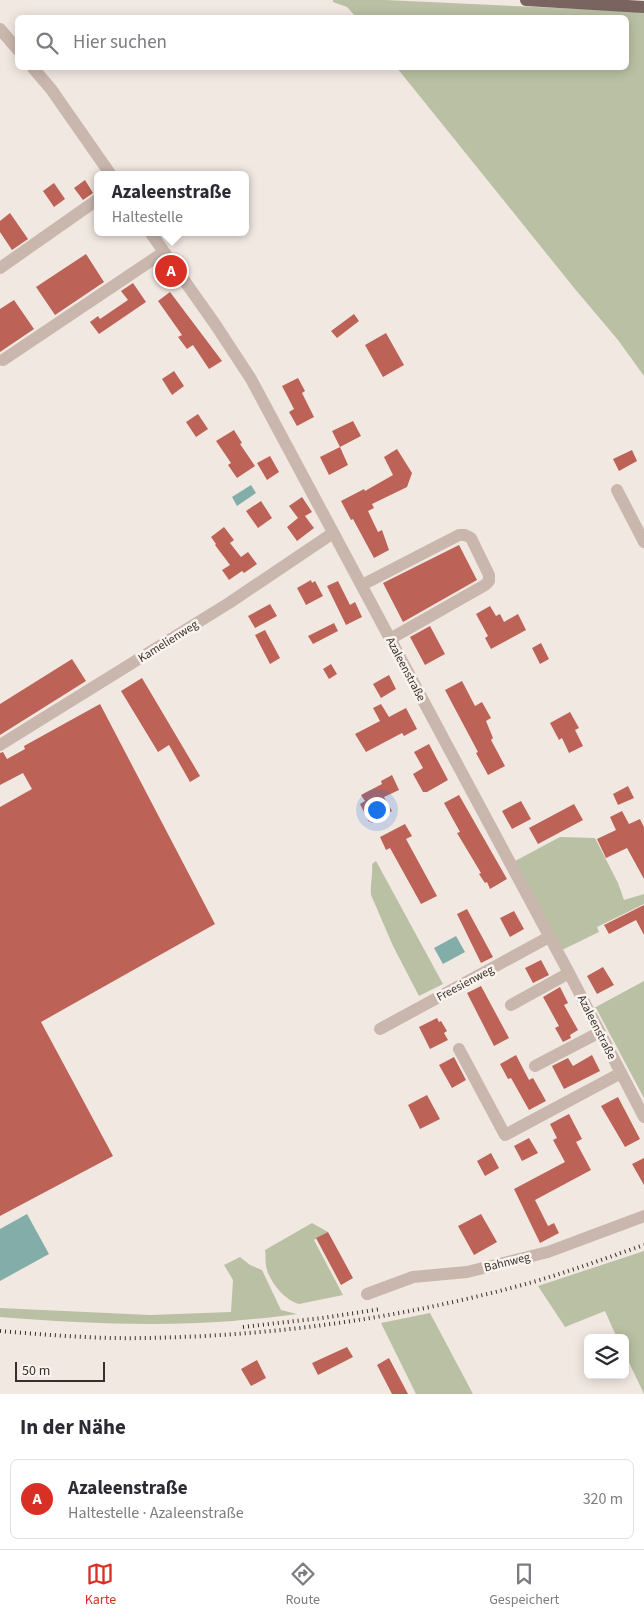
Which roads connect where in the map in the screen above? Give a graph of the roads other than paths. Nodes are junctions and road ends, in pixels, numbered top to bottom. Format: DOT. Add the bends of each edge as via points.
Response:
graph roads {
  1 [pos="526,0"];
  2 [pos="644,7"];
  3 [pos="0,29"];
  4 [pos="15,46"];
  5 [pos="35,70"];
  6 [pos="107,171"];
  7 [pos="94,202"];
  8 [pos="153,236"];
  9 [pos="164,252"];
  10 [pos="0,268"];
  11 [pos="3,360"];
  12 [pos="617,490"];
  13 [pos="333,533"];
  14 [pos="644,542"];
  15 [pos="362,585"];
  16 [pos="390,638"];
  17 [pos="0,745"];
  18 [pos="550,937"];
  19 [pos="569,973"];
  20 [pos="511,1005"];
  21 [pos="380,1029"];
  22 [pos="600,1032"];
  23 [pos="459,1049"];
  24 [pos="535,1066"];
  25 [pos="621,1073"];
  26 [pos="644,1117"];
  27 [pos="644,1216"];
  28 [pos="367,1294"];
  1 -- 2 [label="main road"];
  3 -- 4 [label="street"];
  5 -- 6 [label="street"];
  7 -- 10 [label="street"];
  8 -- 9 [label="street, Azaleenstraße"];
  9 -- 11 [label="street"];
  9 -- 13 [label="street, Azaleenstraße" via="251,380"];
  12 -- 14 [label="street"];
  13 -- 15 [label="street, Azaleenstraße"];
  13 -- 17 [label="street, Kamelienweg" via="230,603"];
  15 -- 16 [label="street, Azaleenstraße"];
  15 -- 16 [label="street" via="459,535 470,538 489,581"];
  16 -- 18 [label="street, Azaleenstraße"];
  18 -- 19 [label="street, Azaleenstraße"];
  18 -- 21 [label="street, Freesienweg"];
  19 -- 20 [label="street"];
  19 -- 22 [label="street, Azaleenstraße"];
  22 -- 24 [label="street"];
  22 -- 25 [label="street, Azaleenstraße"];
  23 -- 25 [label="street" via="505,1135"];
  25 -- 26 [label="street, Azaleenstraße"];
  27 -- 28 [label="street, Bahnweg" via="548,1252 466,1272 413,1277"];
}
